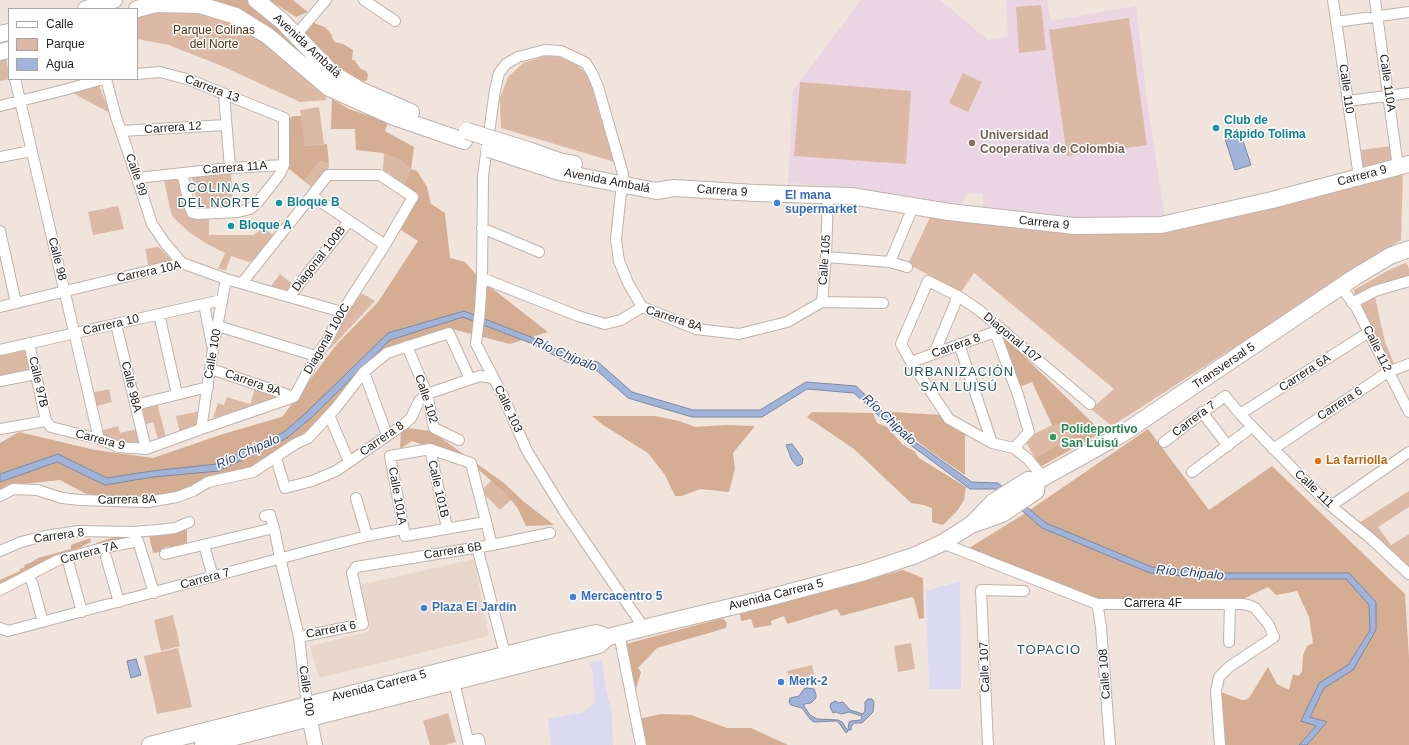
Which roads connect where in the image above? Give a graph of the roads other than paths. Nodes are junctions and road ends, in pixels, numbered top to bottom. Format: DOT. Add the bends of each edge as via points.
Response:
graph roads {
  1 [pos="114,0"];
  2 [pos="256,0"];
  3 [pos="326,0"];
  4 [pos="364,0"];
  5 [pos="1333,0"];
  6 [pos="1375,0"];
  7 [pos="143,5"];
  8 [pos="89,8"];
  9 [pos="1409,12"];
  10 [pos="1377,16"];
  11 [pos="395,21"];
  12 [pos="1336,22"];
  13 [pos="296,35"];
  14 [pos="138,74"];
  15 [pos="14,80"];
  16 [pos="99,80"];
  17 [pos="106,80"];
  18 [pos="1409,93"];
  19 [pos="224,94"];
  20 [pos="1388,96"];
  21 [pos="1348,101"];
  22 [pos="20,102"];
  23 [pos="0,106"];
  24 [pos="226,125"];
  25 [pos="121,131"];
  26 [pos="466,136"];
  27 [pos="31,150"];
  28 [pos="0,157"];
  29 [pos="284,165"];
  30 [pos="1404,165"];
  31 [pos="230,168"];
  32 [pos="182,173"];
  33 [pos="1359,177"];
  34 [pos="137,178"];
  35 [pos="622,180"];
  36 [pos="674,188"];
  37 [pos="828,195"];
  38 [pos="312,196"];
  39 [pos="913,207"];
  40 [pos="349,222"];
  41 [pos="482,228"];
  42 [pos="0,231"];
  43 [pos="385,245"];
  44 [pos="1409,249"];
  45 [pos="539,252"];
  46 [pos="826,257"];
  47 [pos="890,262"];
  48 [pos="182,263"];
  49 [pos="907,267"];
  50 [pos="482,278"];
  51 [pos="226,279"];
  52 [pos="1409,280"];
  53 [pos="242,283"];
  54 [pos="1341,287"];
  55 [pos="65,292"];
  56 [pos="958,296"];
  57 [pos="289,297"];
  58 [pos="222,300"];
  59 [pos="822,302"];
  60 [pos="16,303"];
  61 [pos="883,303"];
  62 [pos="1352,303"];
  63 [pos="204,304"];
  64 [pos="0,307"];
  65 [pos="642,307"];
  66 [pos="342,312"];
  67 [pos="158,314"];
  68 [pos="116,324"];
  69 [pos="218,326"];
  70 [pos="998,331"];
  71 [pos="1369,332"];
  72 [pos="74,333"];
  73 [pos="29,344"];
  74 [pos="960,344"];
  75 [pos="407,346"];
  76 [pos="213,349"];
  77 [pos="0,350"];
  78 [pos="934,354"];
  79 [pos="316,356"];
  80 [pos="911,362"];
  81 [pos="1409,364"];
  82 [pos="211,369"];
  83 [pos="364,372"];
  84 [pos="1388,372"];
  85 [pos="36,374"];
  86 [pos="494,378"];
  87 [pos="470,379"];
  88 [pos="0,381"];
  89 [pos="208,387"];
  90 [pos="177,394"];
  91 [pos="427,394"];
  92 [pos="1225,396"];
  93 [pos="294,397"];
  94 [pos="135,404"];
  95 [pos="1090,404"];
  96 [pos="1202,412"];
  97 [pos="1409,412"];
  98 [pos="1240,414"];
  99 [pos="329,415"];
  100 [pos="46,421"];
  101 [pos="1252,427"];
  102 [pos="0,429"];
  103 [pos="201,429"];
  104 [pos="386,435"];
  105 [pos="99,439"];
  106 [pos="459,440"];
  107 [pos="1164,442"];
  108 [pos="992,443"];
  109 [pos="1228,446"];
  110 [pos="1014,448"];
  111 [pos="430,449"];
  112 [pos="1273,449"];
  113 [pos="146,450"];
  114 [pos="1409,452"];
  115 [pos="276,458"];
  116 [pos="349,462"];
  117 [pos="1192,472"];
  118 [pos="1036,482"];
  119 [pos="0,496"];
  120 [pos="356,498"];
  121 [pos="1331,506"];
  122 [pos="265,516"];
  123 [pos="190,522"];
  124 [pos="486,522"];
  125 [pos="274,528"];
  126 [pos="447,528"];
  127 [pos="95,532"];
  128 [pos="404,532"];
  129 [pos="550,533"];
  130 [pos="367,536"];
  131 [pos="942,543"];
  132 [pos="204,545"];
  133 [pos="492,545"];
  134 [pos="477,547"];
  135 [pos="0,551"];
  136 [pos="104,552"];
  137 [pos="165,554"];
  138 [pos="280,559"];
  139 [pos="69,565"];
  140 [pos="1409,574"];
  141 [pos="213,577"];
  142 [pos="32,582"];
  143 [pos="0,590"];
  144 [pos="1024,591"];
  145 [pos="154,593"];
  146 [pos="119,602"];
  147 [pos="1097,604"];
  148 [pos="1230,604"];
  149 [pos="82,612"];
  150 [pos="43,622"];
  151 [pos="363,624"];
  152 [pos="644,628"];
  153 [pos="4,630"];
  154 [pos="613,636"];
  155 [pos="299,637"];
  156 [pos="1229,642"];
  157 [pos="505,654"];
  158 [pos="454,682"];
  159 [pos="308,711"];
  160 [pos="480,742"];
  161 [pos="469,743"];
  162 [pos="150,745"];
  163 [pos="203,745"];
  164 [pos="315,745"];
  165 [pos="641,745"];
  166 [pos="988,745"];
  167 [pos="1110,745"];
  168 [pos="1220,745"];
  1 -- 8 [label="main road"];
  2 -- 13 [label="main road, Avenida Ambalá"];
  3 -- 13 [label="street"];
  4 -- 11 [label="street"];
  5 -- 12 [label="street, Calle 110"];
  6 -- 10 [label="street, Calle 110A"];
  7 -- 26 [label="main road, Avenida Ambalá" via="200,5 236,16 268,36 329,88 394,118"];
  9 -- 10 [label="street"];
  10 -- 12 [label="street"];
  10 -- 20 [label="street, Calle 110A"];
  12 -- 21 [label="street, Calle 110"];
  13 -- 26 [label="main road, Avenida Ambalá" via="333,74 360,90"];
  14 -- 19 [label="street, Carrera 13" via="160,72 190,80"];
  15 -- 22 [label="street, Calle 98"];
  16 -- 22 [label="street"];
  17 -- 25 [label="street, Calle 99"];
  18 -- 20 [label="street"];
  19 -- 24 [label="street"];
  19 -- 29 [label="street, Carrera 13" via="284,118"];
  20 -- 21 [label="street"];
  20 -- 30 [label="street, Calle 110A"];
  21 -- 33 [label="street, Calle 110"];
  22 -- 23 [label="street"];
  22 -- 27 [label="street, Calle 98"];
  24 -- 25 [label="street, Carrera 12"];
  24 -- 31 [label="street"];
  25 -- 34 [label="street, Calle 99"];
  26 -- 35 [label="main road, Avenida Ambalá, bridge"];
  27 -- 28 [label="street"];
  27 -- 55 [label="street, Calle 98"];
  29 -- 31 [label="street, Carrera 11A"];
  29 -- 32 [label="street" via="258,202 250,210 238,212 192,213"];
  30 -- 33 [label="main road, Carrera 9"];
  31 -- 32 [label="street, Carrera 11A"];
  32 -- 34 [label="street, Carrera 11A"];
  33 -- 39 [label="main road, Carrera 9" via="1161,225 1075,226"];
  34 -- 48 [label="street, Calle 99" via="152,224"];
  35 -- 36 [label="main road, Avenida Ambalá" via="656,191"];
  35 -- 41 [label="street, Calle 103" via="598,86 586,63 561,51 545,50 518,57 506,64 499,73 495,90 485,159"];
  35 -- 65 [label="street" via="616,239 619,261"];
  36 -- 37 [label="main road, Carrera 9"];
  37 -- 39 [label="main road, Carrera 9" via="851,196"];
  37 -- 46 [label="street, Calle 105"];
  38 -- 40 [label="street"];
  38 -- 43 [label="street, Diagonal 100C" via="328,175 380,175 413,198"];
  38 -- 53 [label="street"];
  39 -- 47 [label="street"];
  40 -- 43 [label="street"];
  40 -- 57 [label="street, Diagonal 100B"];
  41 -- 45 [label="street"];
  41 -- 50 [label="street, Calle 103"];
  42 -- 60 [label="street"];
  43 -- 66 [label="street, Diagonal 100C"];
  44 -- 54 [label="main road, Transversal 5" via="1390,256"];
  46 -- 47 [label="street"];
  46 -- 59 [label="street, Calle 105"];
  47 -- 49 [label="street"];
  48 -- 51 [label="street, Carrera 10A"];
  48 -- 55 [label="street, Carrera 10A"];
  50 -- 65 [label="street, Carrera 8A" via="605,324 621,320"];
  50 -- 86 [label="street, Calle 103" via="476,344"];
  51 -- 53 [label="street, Carrera 10A"];
  51 -- 58 [label="street, Calle 100"];
  52 -- 62 [label="street" via="1375,291"];
  53 -- 57 [label="street, Carrera 10A"];
  54 -- 62 [label="street, Calle 112"];
  54 -- 118 [label="main road, Transversal 5" via="1122,434"];
  55 -- 60 [label="street, Carrera 10A"];
  55 -- 72 [label="street, Calle 98"];
  56 -- 70 [label="street, Diagonal 107" via="980,311"];
  56 -- 78 [label="street"];
  56 -- 80 [label="street, Diagonal 107" via="928,281 901,344"];
  57 -- 66 [label="street, Carrera 10A"];
  58 -- 63 [label="street, Carrera 10"];
  58 -- 69 [label="street, Calle 100"];
  59 -- 61 [label="street"];
  59 -- 65 [label="street, Carrera 8A" via="787,322 739,334 696,329"];
  60 -- 64 [label="street, Carrera 10A"];
  62 -- 71 [label="street, Calle 112"];
  63 -- 67 [label="street, Carrera 10"];
  63 -- 76 [label="street"];
  66 -- 79 [label="street, Diagonal 100C" via="328,342"];
  67 -- 68 [label="street, Carrera 10"];
  67 -- 90 [label="street"];
  68 -- 72 [label="street, Carrera 10"];
  68 -- 94 [label="street, Calle 98A"];
  69 -- 76 [label="street, Calle 100"];
  69 -- 79 [label="street"];
  70 -- 74 [label="street, Carrera 8"];
  70 -- 95 [label="street, Diagonal 107"];
  70 -- 110 [label="street" via="1029,432"];
  71 -- 84 [label="street, Calle 112"];
  71 -- 98 [label="street, Carrera 6A"];
  72 -- 73 [label="street, Carrera 10"];
  72 -- 105 [label="street, Calle 98"];
  73 -- 77 [label="street, Carrera 10"];
  73 -- 85 [label="street, Calle 97B"];
  74 -- 78 [label="street, Carrera 8"];
  74 -- 108 [label="street"];
  75 -- 83 [label="street" via="387,353"];
  75 -- 87 [label="street" via="450,333"];
  75 -- 91 [label="street, Calle 102"];
  76 -- 82 [label="street, Calle 100"];
  78 -- 80 [label="street, Carrera 8"];
  79 -- 93 [label="street, Diagonal 100C"];
  80 -- 108 [label="street" via="949,419"];
  81 -- 84 [label="street, Carrera 6"];
  82 -- 89 [label="street, Calle 100"];
  82 -- 93 [label="street, Carrera 9A"];
  83 -- 99 [label="street"];
  83 -- 104 [label="street"];
  84 -- 97 [label="street, Calle 112"];
  84 -- 112 [label="street, Carrera 6"];
  85 -- 88 [label="street"];
  85 -- 100 [label="street, Calle 97B"];
  86 -- 87 [label="street" via="480,376"];
  86 -- 152 [label="street, Calle 103" via="527,451 560,505"];
  87 -- 91 [label="street"];
  89 -- 90 [label="street, Carrera 9A"];
  89 -- 103 [label="street, Calle 100"];
  90 -- 94 [label="street, Carrera 9A"];
  91 -- 104 [label="street, Carrera 8" via="419,401 412,418"];
  91 -- 106 [label="street, Calle 102" via="434,428"];
  92 -- 96 [label="street, Carrera 7"];
  92 -- 98 [label="street, Calle 111"];
  93 -- 103 [label="street"];
  94 -- 113 [label="street, Calle 98A"];
  96 -- 107 [label="street, Carrera 7"];
  96 -- 109 [label="street"];
  98 -- 101 [label="street, Calle 111"];
  99 -- 115 [label="street" via="308,438"];
  99 -- 116 [label="street"];
  100 -- 102 [label="street"];
  100 -- 105 [label="street, Carrera 9" via="51,427"];
  101 -- 109 [label="street"];
  101 -- 112 [label="street, Calle 111"];
  103 -- 113 [label="street, Carrera 9"];
  104 -- 116 [label="street, Carrera 8"];
  105 -- 113 [label="street, Carrera 9" via="119,447"];
  108 -- 110 [label="street"];
  109 -- 117 [label="street"];
  110 -- 118 [label="street" via="1028,459"];
  111 -- 124 [label="street" via="471,463"];
  111 -- 126 [label="street, Calle 101B"];
  111 -- 128 [label="street, Calle 101A" via="390,456"];
  112 -- 121 [label="street, Calle 111"];
  114 -- 121 [label="street"];
  115 -- 116 [label="street, Carrera 8" via="285,488 312,481 336,471"];
  115 -- 119 [label="street, Carrera 8A" via="253,472 208,482 177,497 148,502 80,500 62,498 37,490 13,490"];
  118 -- 131 [label="main road, Transversal 5"];
  120 -- 130 [label="street"];
  121 -- 140 [label="street, Calle 111"];
  122 -- 125 [label="street" via="270,515"];
  123 -- 127 [label="street, Carrera 8" via="170,529"];
  124 -- 126 [label="street, Carrera 7"];
  124 -- 133 [label="street"];
  125 -- 132 [label="street"];
  125 -- 138 [label="street, Calle 100"];
  126 -- 128 [label="street, Carrera 7"];
  127 -- 135 [label="street, Carrera 8" via="79,531 45,536"];
  127 -- 136 [label="street"];
  128 -- 130 [label="street, Carrera 7"];
  129 -- 133 [label="street, Carrera 6B"];
  130 -- 138 [label="street, Carrera 7"];
  131 -- 147 [label="street, Carrera 4F"];
  131 -- 152 [label="main road, Avenida Carrera 5" via="916,555 865,572"];
  132 -- 137 [label="street"];
  132 -- 141 [label="street"];
  133 -- 134 [label="street, Carrera 6B"];
  134 -- 151 [label="street, Carrera 6B" via="356,567 352,573"];
  134 -- 157 [label="street"];
  136 -- 143 [label="street, Carrera 7A" via="58,560"];
  136 -- 145 [label="street, Carrera 7A" via="138,541"];
  136 -- 146 [label="street"];
  138 -- 141 [label="street, Carrera 7"];
  138 -- 155 [label="street, Calle 100"];
  139 -- 149 [label="street"];
  141 -- 145 [label="street, Carrera 7"];
  142 -- 150 [label="street"];
  144 -- 166 [label="street, Calle 107" via="982,590"];
  145 -- 146 [label="street, Carrera 7"];
  146 -- 149 [label="street, Carrera 7"];
  147 -- 148 [label="street, Carrera 4F"];
  147 -- 167 [label="street, Calle 108"];
  148 -- 156 [label="street"];
  148 -- 168 [label="street, Carrera 4F" via="1254,608 1269,625 1274,637 1218,677 1216,691"];
  149 -- 150 [label="street, Carrera 7"];
  150 -- 153 [label="street, Carrera 7"];
  151 -- 155 [label="street, Carrera 6"];
  152 -- 154 [label="main road, Avenida Carrera 5"];
  154 -- 157 [label="main road, Avenida Carrera 5" via="596,633"];
  154 -- 158 [label="main road, Avenida Carrera 5" via="599,645"];
  154 -- 165 [label="street"];
  155 -- 159 [label="street, Calle 100"];
  157 -- 159 [label="main road, Avenida Carrera 5"];
  158 -- 159 [label="main road, Avenida Carrera 5"];
  158 -- 161 [label="street"];
  159 -- 162 [label="main road, Avenida Carrera 5"];
  159 -- 163 [label="main road, Avenida Carrera 5"];
  159 -- 164 [label="street, Calle 100"];
  160 -- 161 [label="street"];
}
